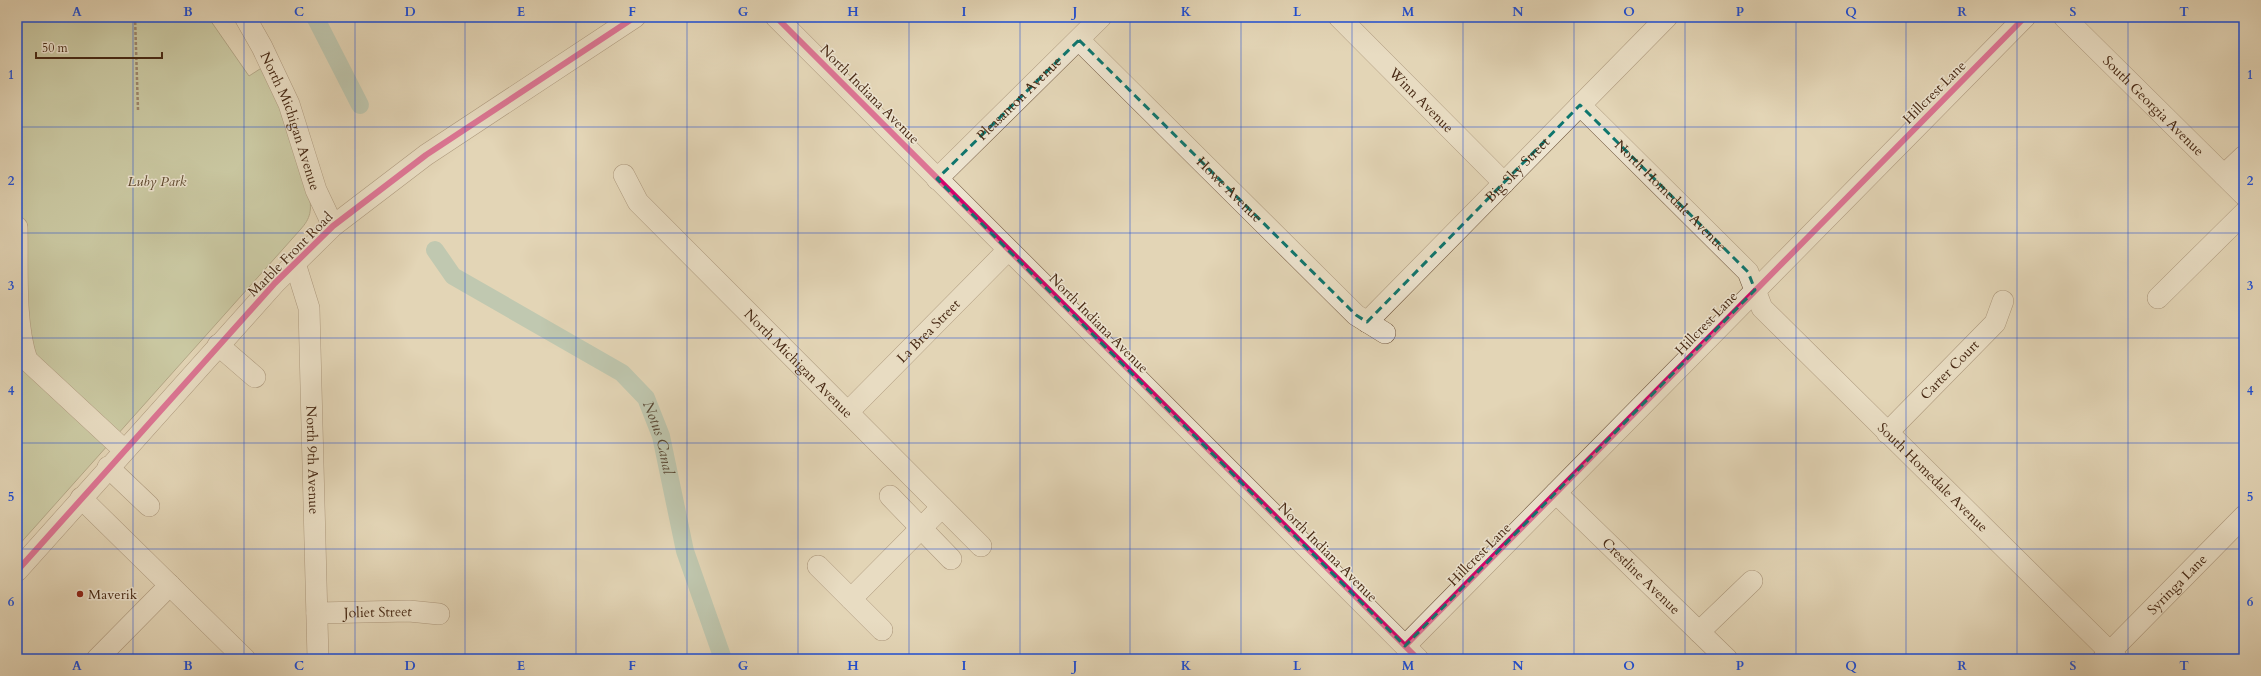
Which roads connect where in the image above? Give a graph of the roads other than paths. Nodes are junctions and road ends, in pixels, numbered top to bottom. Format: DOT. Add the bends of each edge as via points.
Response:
graph roads {
  1 [pos="245,17"];
  2 [pos="635,17"];
  3 [pos="776,17"];
  4 [pos="1101,17"];
  5 [pos="1339,17"];
  6 [pos="1667,17"];
  7 [pos="2025,17"];
  8 [pos="2064,17"];
  9 [pos="1079,40"];
  10 [pos="1580,106"];
  11 [pos="2244,156"];
  12 [pos="624,175"];
  13 [pos="2224,175"];
  14 [pos="937,178"];
  15 [pos="1504,183"];
  16 [pos="2244,195"];
  17 [pos="2244,213"];
  18 [pos="333,226"];
  19 [pos="17,227"];
  20 [pos="1008,250"];
  21 [pos="295,263"];
  22 [pos="1755,290"];
  23 [pos="2158,298"];
  24 [pos="2003,301"];
  25 [pos="1367,322"];
  26 [pos="1385,333"];
  27 [pos="218,345"];
  28 [pos="255,377"];
  29 [pos="848,412"];
  30 [pos="1887,433"];
  31 [pos="124,450"];
  32 [pos="108,468"];
  33 [pos="1556,494"];
  34 [pos="890,496"];
  35 [pos="81,498"];
  36 [pos="149,506"];
  37 [pos="942,507"];
  38 [pos="2244,516"];
  39 [pos="921,528"];
  40 [pos="981,546"];
  41 [pos="951,560"];
  42 [pos="818,566"];
  43 [pos="17,570"];
  44 [pos="1752,581"];
  45 [pos="170,585"];
  46 [pos="851,599"];
  47 [pos="317,613"];
  48 [pos="439,614"];
  49 [pos="882,630"];
  50 [pos="1700,632"];
  51 [pos="1411,652"];
  52 [pos="2110,657"];
  53 [pos="97,659"];
  54 [pos="245,659"];
  55 [pos="318,659"];
  56 [pos="1726,659"];
  1 -- 18 [label="street, North Michigan Avenue" via="289,104 316,190"];
  2 -- 18 [label="street, Marble Front Road" via="426,155"];
  3 -- 14 [label="street, North Indiana Avenue"];
  4 -- 9 [label="street, Pleasanton Avenue"];
  5 -- 15 [label="street, Winn Avenue"];
  6 -- 10 [label="street, Big Sky Street"];
  7 -- 22 [label="street, Hillcrest Lane"];
  8 -- 13 [label="street, South Georgia Avenue"];
  9 -- 14 [label="street, Pleasanton Avenue"];
  9 -- 25 [label="street, Howe Avenue" via="1356,315"];
  10 -- 15 [label="street, Big Sky Street"];
  10 -- 22 [label="street, North Homedale Avenue" via="1748,272"];
  11 -- 13 [label="street"];
  12 -- 29 [label="street, North Michigan Avenue" via="638,202"];
  13 -- 16 [label="street, South Georgia Avenue"];
  14 -- 20 [label="street, North Indiana Avenue"];
  15 -- 25 [label="street, Big Sky Street"];
  17 -- 23 [label="street"];
  18 -- 21 [label="street, Marble Front Road"];
  19 -- 31 [label="street" via="20,324 22,347 27,360"];
  20 -- 29 [label="street, La Brea Street"];
  20 -- 51 [label="street, North Indiana Avenue"];
  21 -- 27 [label="street, Marble Front Road"];
  21 -- 47 [label="street, North 9th Avenue" via="309,308"];
  22 -- 30 [label="street, South Homedale Avenue" via="1762,308"];
  22 -- 33 [label="street, Hillcrest Lane"];
  24 -- 30 [label="street, Carter Court" via="1995,323"];
  25 -- 26 [label="street, Howe Avenue"];
  27 -- 28 [label="street"];
  27 -- 31 [label="street, Marble Front Road"];
  29 -- 37 [label="street, North Michigan Avenue"];
  30 -- 52 [label="street, South Homedale Avenue"];
  31 -- 32 [label="street, Marble Front Road"];
  32 -- 35 [label="street, Marble Front Road"];
  32 -- 36 [label="street"];
  33 -- 50 [label="street, Crestline Avenue"];
  33 -- 51 [label="street, Hillcrest Lane"];
  34 -- 39 [label="street"];
  35 -- 43 [label="street, Marble Front Road"];
  35 -- 45 [label="street"];
  37 -- 39 [label="street"];
  37 -- 40 [label="street, North Michigan Avenue"];
  38 -- 52 [label="street, Syringa Lane"];
  39 -- 41 [label="street"];
  39 -- 46 [label="street"];
  42 -- 46 [label="street"];
  44 -- 50 [label="street"];
  45 -- 53 [label="street"];
  45 -- 54 [label="street"];
  46 -- 49 [label="street"];
  47 -- 48 [label="street, Joliet Street" via="409,611"];
  47 -- 55 [label="street, North 9th Avenue"];
  50 -- 56 [label="street, Crestline Avenue"];
}
